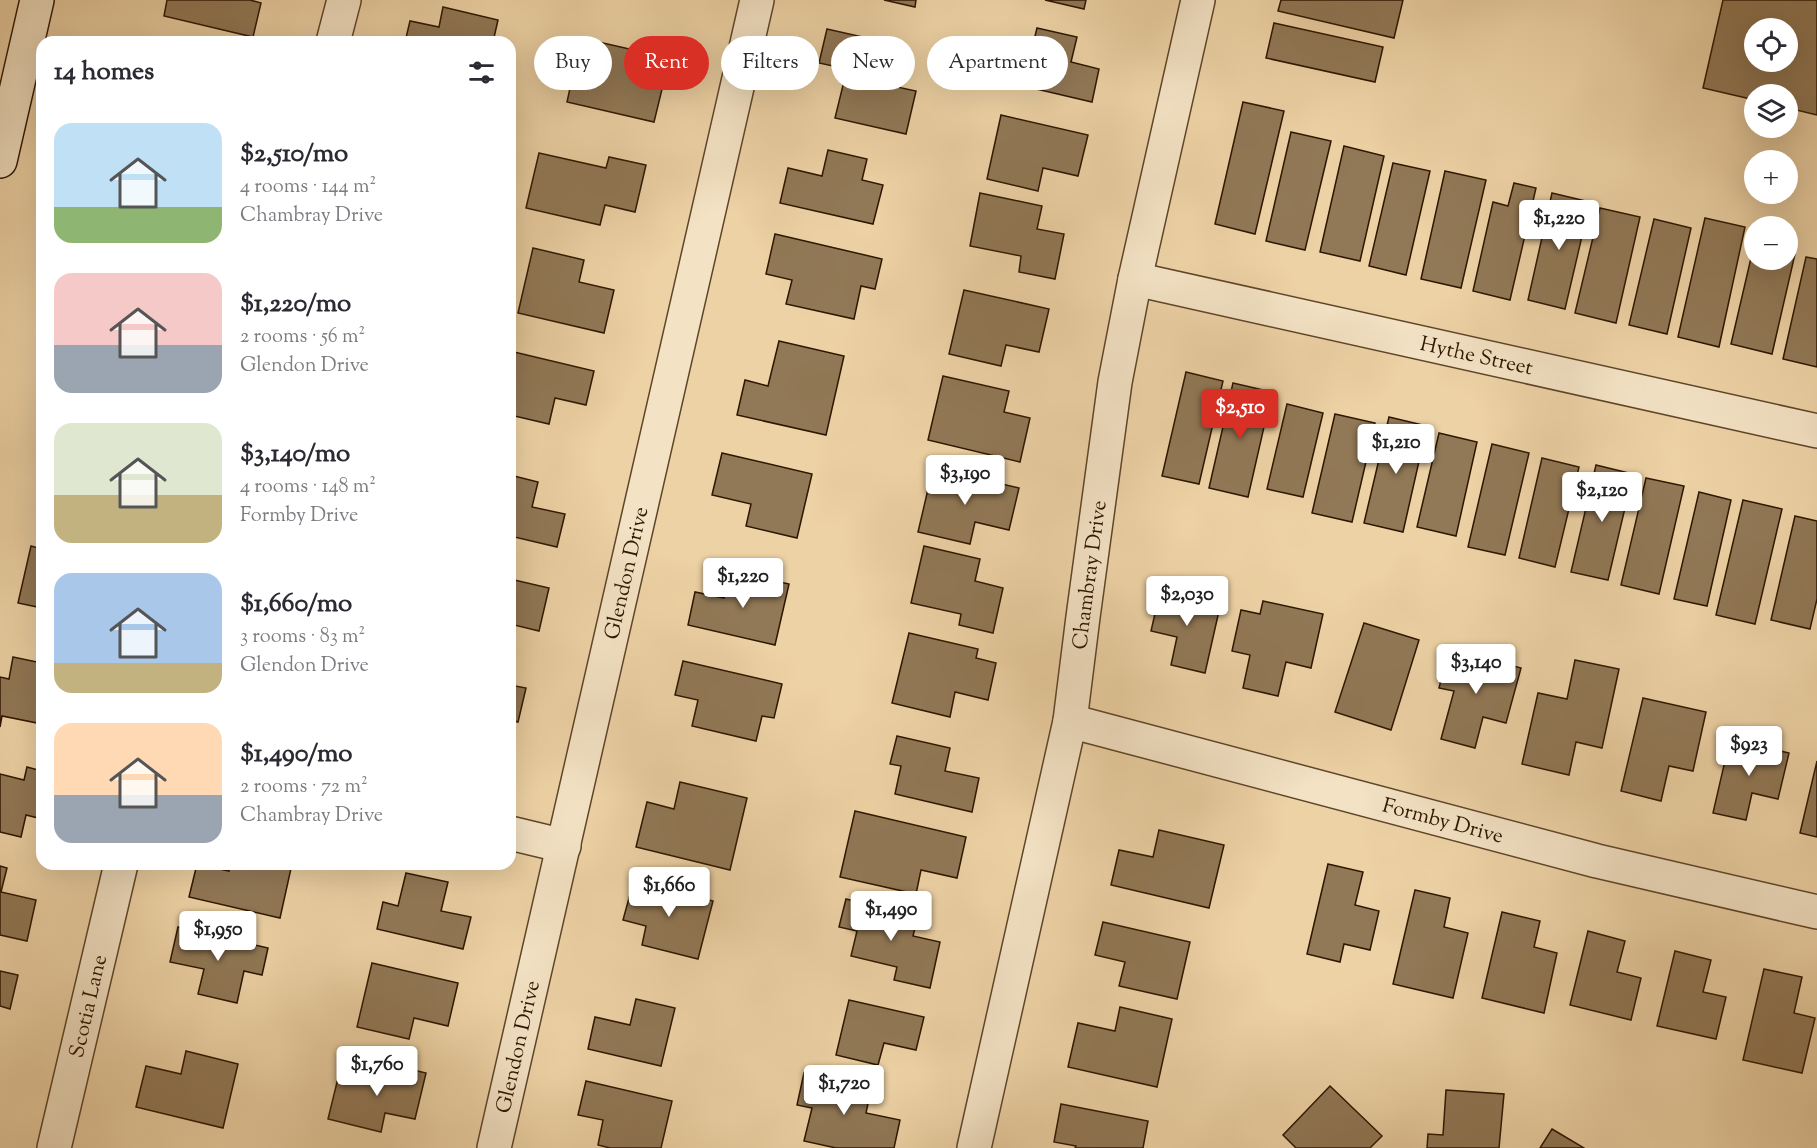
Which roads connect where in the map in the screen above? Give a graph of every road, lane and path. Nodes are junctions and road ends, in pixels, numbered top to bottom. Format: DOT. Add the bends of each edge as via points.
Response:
graph roads {
  1 [pos="37,0"];
  2 [pos="344,0"];
  3 [pos="757,0"];
  4 [pos="1198,0"];
  5 [pos="335,36"];
  6 [pos="0,161"];
  7 [pos="1135,279"];
  8 [pos="1817,431"];
  9 [pos="1070,721"];
  10 [pos="516,834"];
  11 [pos="564,846"];
  12 [pos="120,870"];
  13 [pos="1817,912"];
  14 [pos="54,1148"];
  15 [pos="494,1148"];
  16 [pos="974,1148"];
  1 -- 6 [label="street"];
  2 -- 5 [label="street"];
  3 -- 11 [label="street, Glendon Drive"];
  4 -- 7 [label="street, Chambray Drive"];
  7 -- 8 [label="street, Hythe Street"];
  7 -- 9 [label="street, Chambray Drive" via="1115,382"];
  9 -- 13 [label="street, Formby Drive" via="1597,861"];
  9 -- 16 [label="street, Chambray Drive"];
  10 -- 11 [label="street"];
  11 -- 15 [label="street, Glendon Drive"];
  12 -- 14 [label="street, Scotia Lane"];
}
